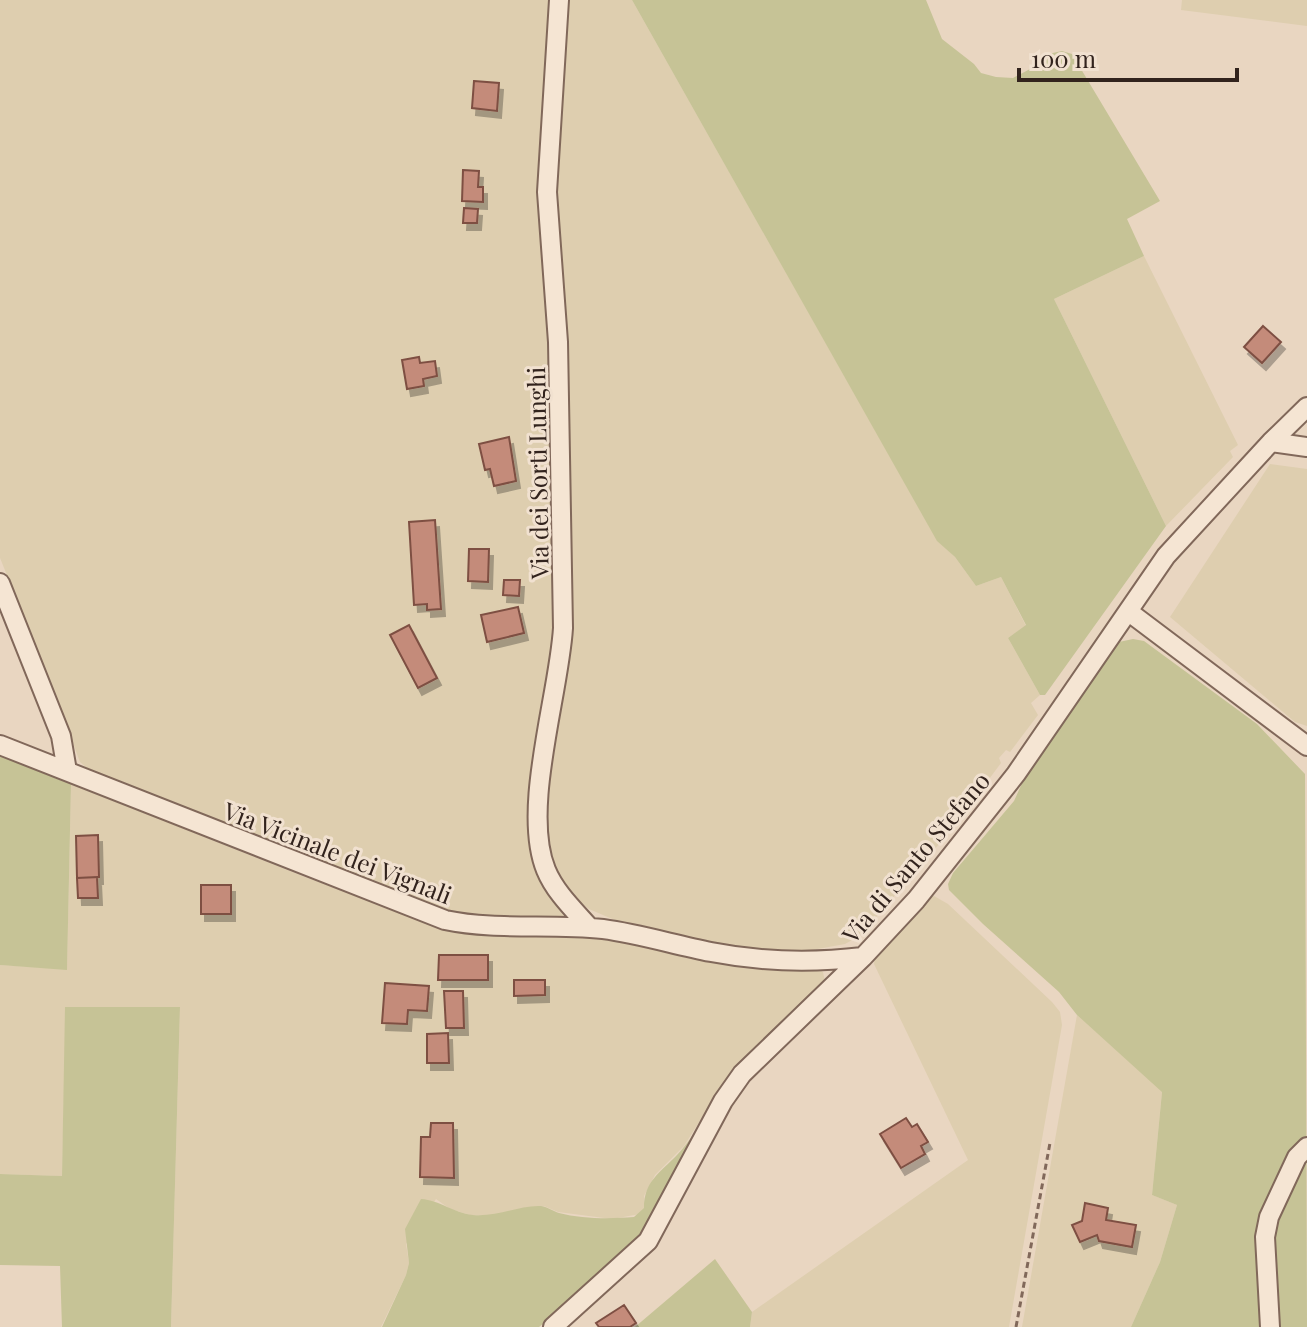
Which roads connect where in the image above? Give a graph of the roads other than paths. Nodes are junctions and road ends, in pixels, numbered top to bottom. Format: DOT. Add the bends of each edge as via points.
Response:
graph roads {
  1 [pos="559,0"];
  2 [pos="1307,407"];
  3 [pos="1271,442"];
  4 [pos="1307,447"];
  5 [pos="0,583"];
  6 [pos="1129,612"];
  7 [pos="0,745"];
  8 [pos="1307,746"];
  9 [pos="67,771"];
  10 [pos="590,928"];
  11 [pos="863,957"];
  12 [pos="1307,1147"];
  13 [pos="553,1327"];
  14 [pos="1270,1327"];
  1 -- 10 [label="street, Via dei Sorti Lunghi" via="547,192 558,342 563,628 537,828 541,857 553,884"];
  2 -- 3 [label="street, Via di Santo Stefano"];
  3 -- 4 [label="street"];
  3 -- 6 [label="street, Via di Santo Stefano" via="1166,556"];
  5 -- 9 [label="street" via="61,736"];
  6 -- 8 [label="street"];
  6 -- 11 [label="street, Via di Santo Stefano" via="1011,780 923,892"];
  7 -- 9 [label="street, Via Vicinale dei Vignali"];
  9 -- 10 [label="street, Via Vicinale dei Vignali" via="436,918 487,926"];
  10 -- 11 [label="street, Via Vicinale dei Vignali" via="743,958 812,962"];
  11 -- 13 [label="street, Via di Santo Stefano" via="742,1074 648,1241"];
  12 -- 14 [label="street" via="1297,1157 1269,1217 1265,1237"];
}
